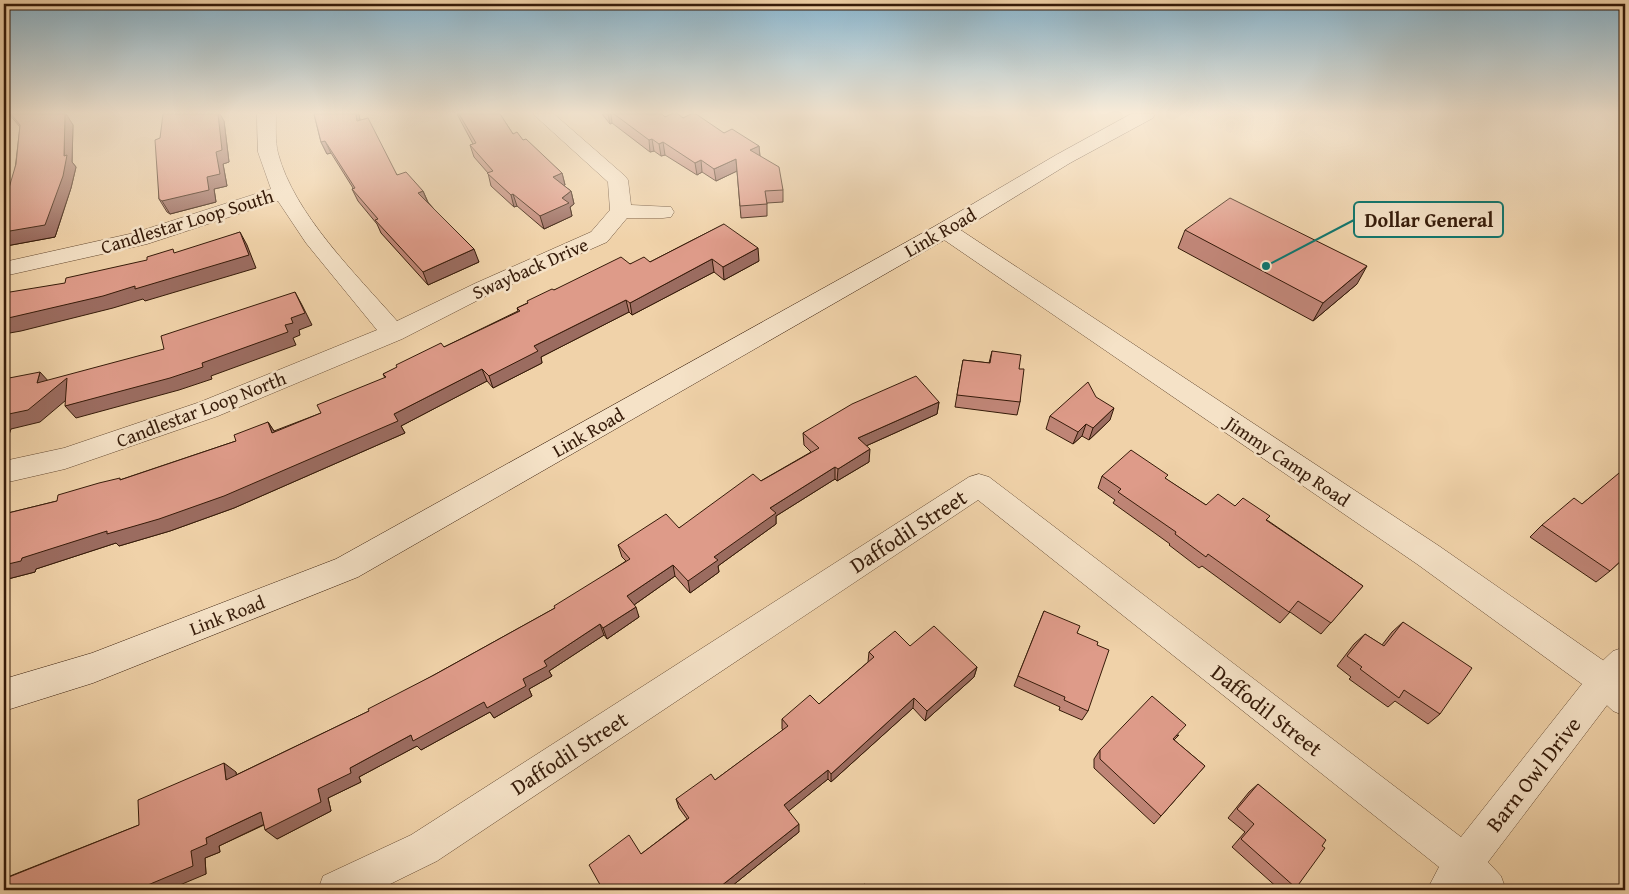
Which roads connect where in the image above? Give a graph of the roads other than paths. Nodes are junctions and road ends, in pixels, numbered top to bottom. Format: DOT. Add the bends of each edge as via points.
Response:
graph roads {
  1 [pos="269,156"];
  2 [pos="590,156"];
  3 [pos="1069,156"];
  4 [pos="283,192"];
  5 [pos="622,211"];
  6 [pos="663,212"];
  7 [pos="945,230"];
  8 [pos="4,269"];
  9 [pos="393,332"];
  10 [pos="4,472"];
  11 [pos="1619,681"];
  12 [pos="4,695"];
  13 [pos="1455,877"];
  14 [pos="337,890"];
  15 [pos="1487,890"];
  1 -- 4 [label="street"];
  2 -- 5 [label="street" via="618,180"];
  3 -- 7 [label="street, Link Road"];
  4 -- 8 [label="street, Candlestar Loop South" via="139,239"];
  4 -- 9 [label="street, Candlestar Loop South" via="314,238"];
  5 -- 6 [label="street"];
  5 -- 9 [label="street, Swayback Drive" via="598,237"];
  7 -- 11 [label="street, Jimmy Camp Road"];
  7 -- 12 [label="street, Link Road" via="347,568 93,668"];
  9 -- 10 [label="street, Candlestar Loop North" via="210,409 65,458"];
  11 -- 13 [label="street, Barn Owl Drive"];
  13 -- 14 [label="street, Daffodil Street" via="979,485 424,848"];
  13 -- 15 [label="street, Daffodil Street"];
}
